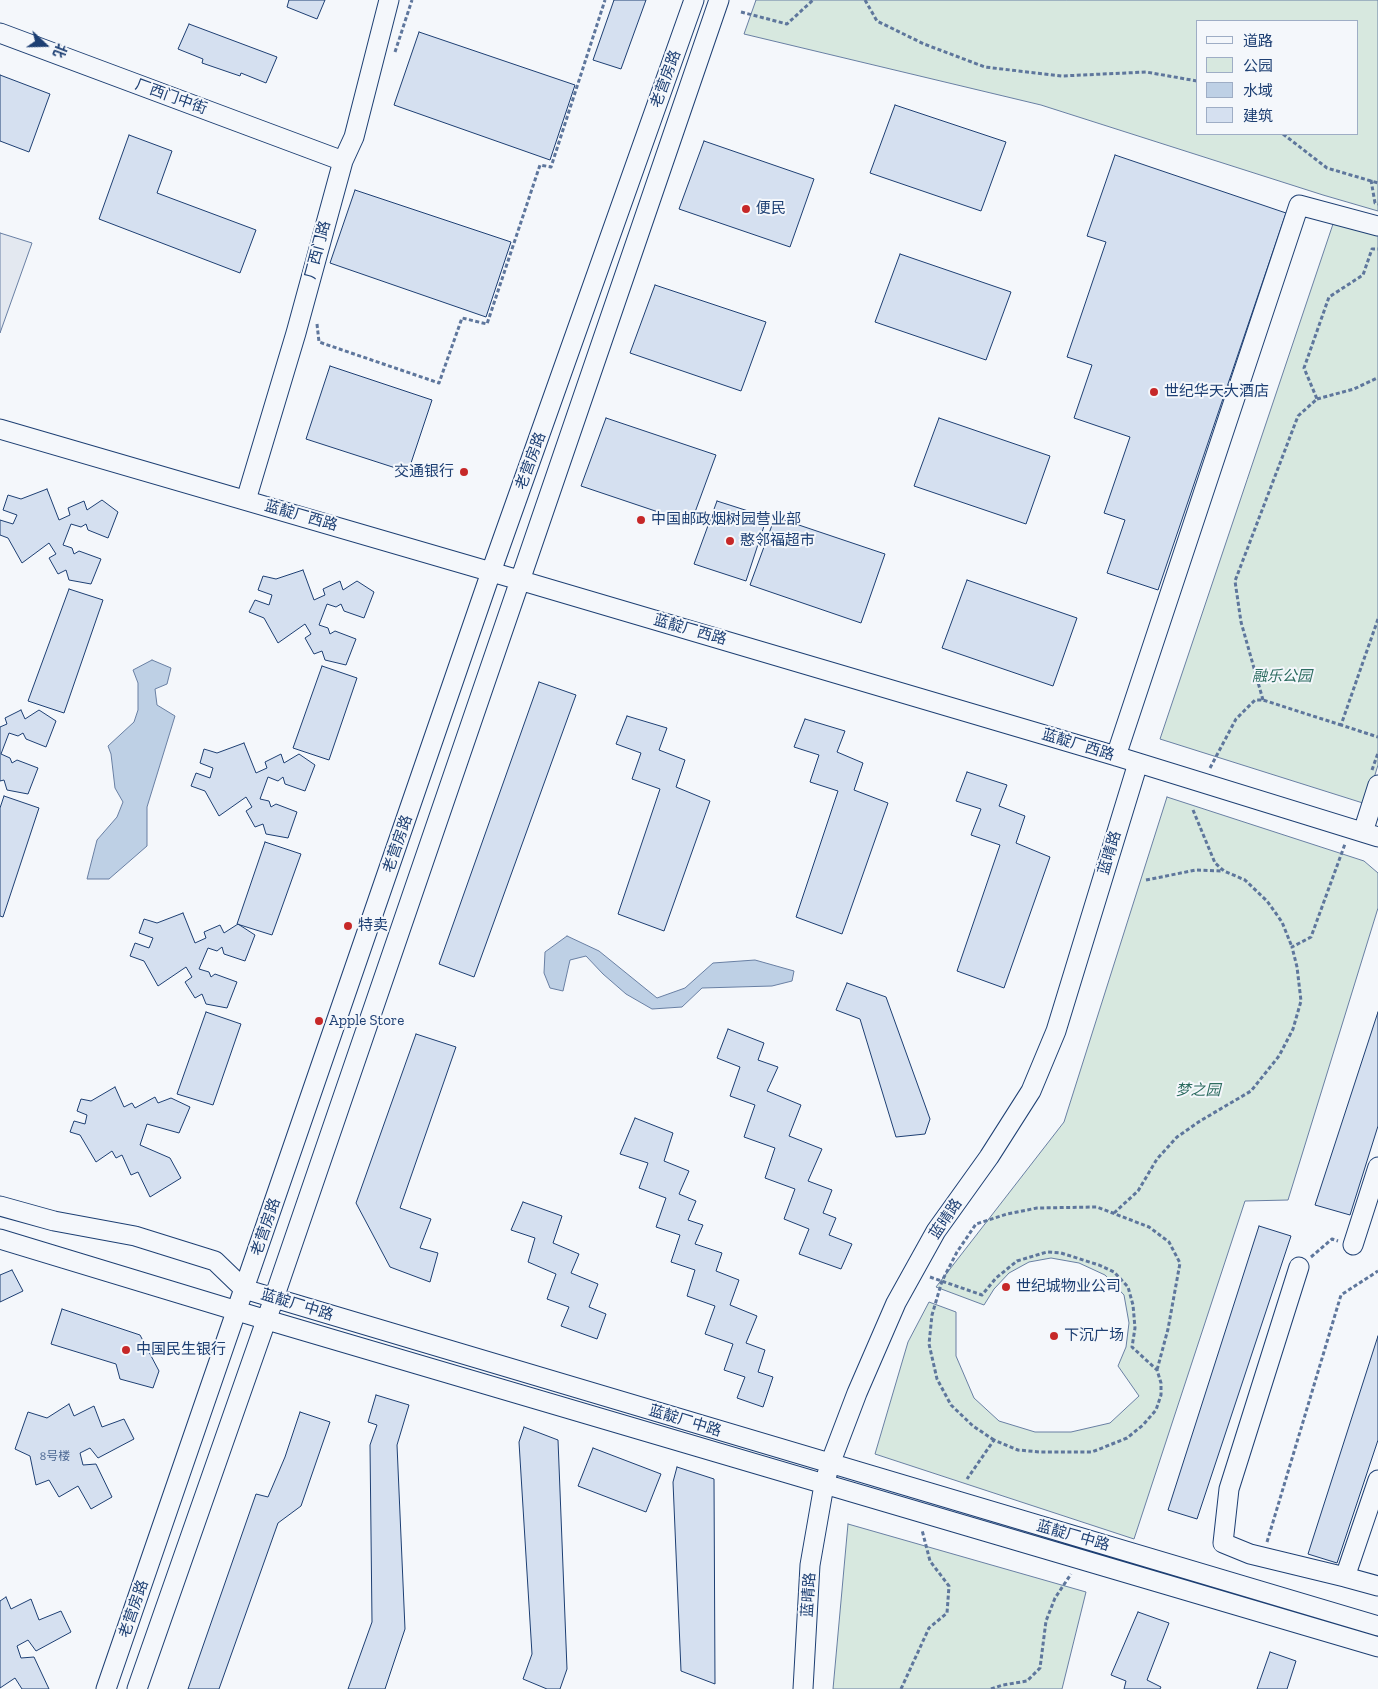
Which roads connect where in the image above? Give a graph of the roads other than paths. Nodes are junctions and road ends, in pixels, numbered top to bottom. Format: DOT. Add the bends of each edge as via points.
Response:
graph roads {
  1 [pos="389,0"];
  2 [pos="694,0"];
  3 [pos="719,0"];
  4 [pos="0,33"];
  5 [pos="343,161"];
  6 [pos="1378,226"];
  7 [pos="0,429"];
  8 [pos="246,500"];
  9 [pos="492,572"];
  10 [pos="519,580"];
  11 [pos="1116,756"];
  12 [pos="1138,763"];
  13 [pos="1373,781"];
  14 [pos="1364,832"];
  15 [pos="1378,1167"];
  16 [pos="0,1206"];
  17 [pos="0,1239"];
  18 [pos="1353,1245"];
  19 [pos="1299,1267"];
  20 [pos="244,1289"];
  21 [pos="274,1298"];
  22 [pos="237,1311"];
  23 [pos="266,1320"];
  24 [pos="830,1464"];
  25 [pos="1378,1480"];
  26 [pos="824,1485"];
  27 [pos="1256,1556"];
  28 [pos="1345,1577"];
  29 [pos="1241,1585"];
  30 [pos="1378,1586"];
  31 [pos="1233,1605"];
  32 [pos="1378,1626"];
  33 [pos="1378,1647"];
  34 [pos="106,1689"];
  35 [pos="136,1689"];
  36 [pos="803,1689"];
  1 -- 5 [label="street, 厂西门路" via="354,137"];
  2 -- 9 [label="street, 老营房路"];
  3 -- 10 [label="street, 老营房路"];
  4 -- 5 [label="street, 厂西门中街"];
  5 -- 8 [label="street, 厂西门路"];
  6 -- 11 [label="street" via="1299,205"];
  7 -- 8 [label="street, 蓝靛厂西路"];
  8 -- 9 [label="street, 蓝靛厂西路"];
  9 -- 10 [label="street, 蓝靛厂西路"];
  9 -- 20 [label="street, 老营房路"];
  10 -- 11 [label="street, 蓝靛厂西路"];
  10 -- 21 [label="street, 老营房路"];
  11 -- 12 [label="street, 蓝靛厂西路"];
  12 -- 14 [label="street, 蓝靛厂西路"];
  12 -- 24 [label="street, 蓝晴路" via="1056,1031 1031,1091 989,1157 936,1230 896,1303"];
  13 -- 14 [label="street"];
  15 -- 18 [label="street"];
  16 -- 20 [label="street, 蓝靛厂中路" via="54,1221 135,1236 216,1261"];
  17 -- 22 [label="street, 蓝靛厂中路"];
  19 -- 27 [label="street" via="1229,1490 1223,1543"];
  20 -- 21 [label="street, 蓝靛厂中路"];
  20 -- 22 [label="street, 老营房路"];
  21 -- 23 [label="street, 老营房路"];
  21 -- 24 [label="street, 蓝靛厂中路"];
  22 -- 23 [label="street, 蓝靛厂中路"];
  22 -- 34 [label="street, 老营房路"];
  23 -- 26 [label="street, 蓝靛厂中路"];
  23 -- 35 [label="street, 老营房路"];
  24 -- 26 [label="street, 蓝晴路"];
  24 -- 29 [label="street, 蓝靛厂中路"];
  25 -- 28 [label="street"];
  26 -- 31 [label="street, 蓝靛厂中路"];
  26 -- 36 [label="street, 蓝晴路" via="810,1565"];
  27 -- 28 [label="street"];
  27 -- 29 [label="street"];
  28 -- 30 [label="street"];
  29 -- 31 [label="street"];
  29 -- 32 [label="street, 蓝靛厂中路"];
  31 -- 33 [label="street, 蓝靛厂中路"];
}
